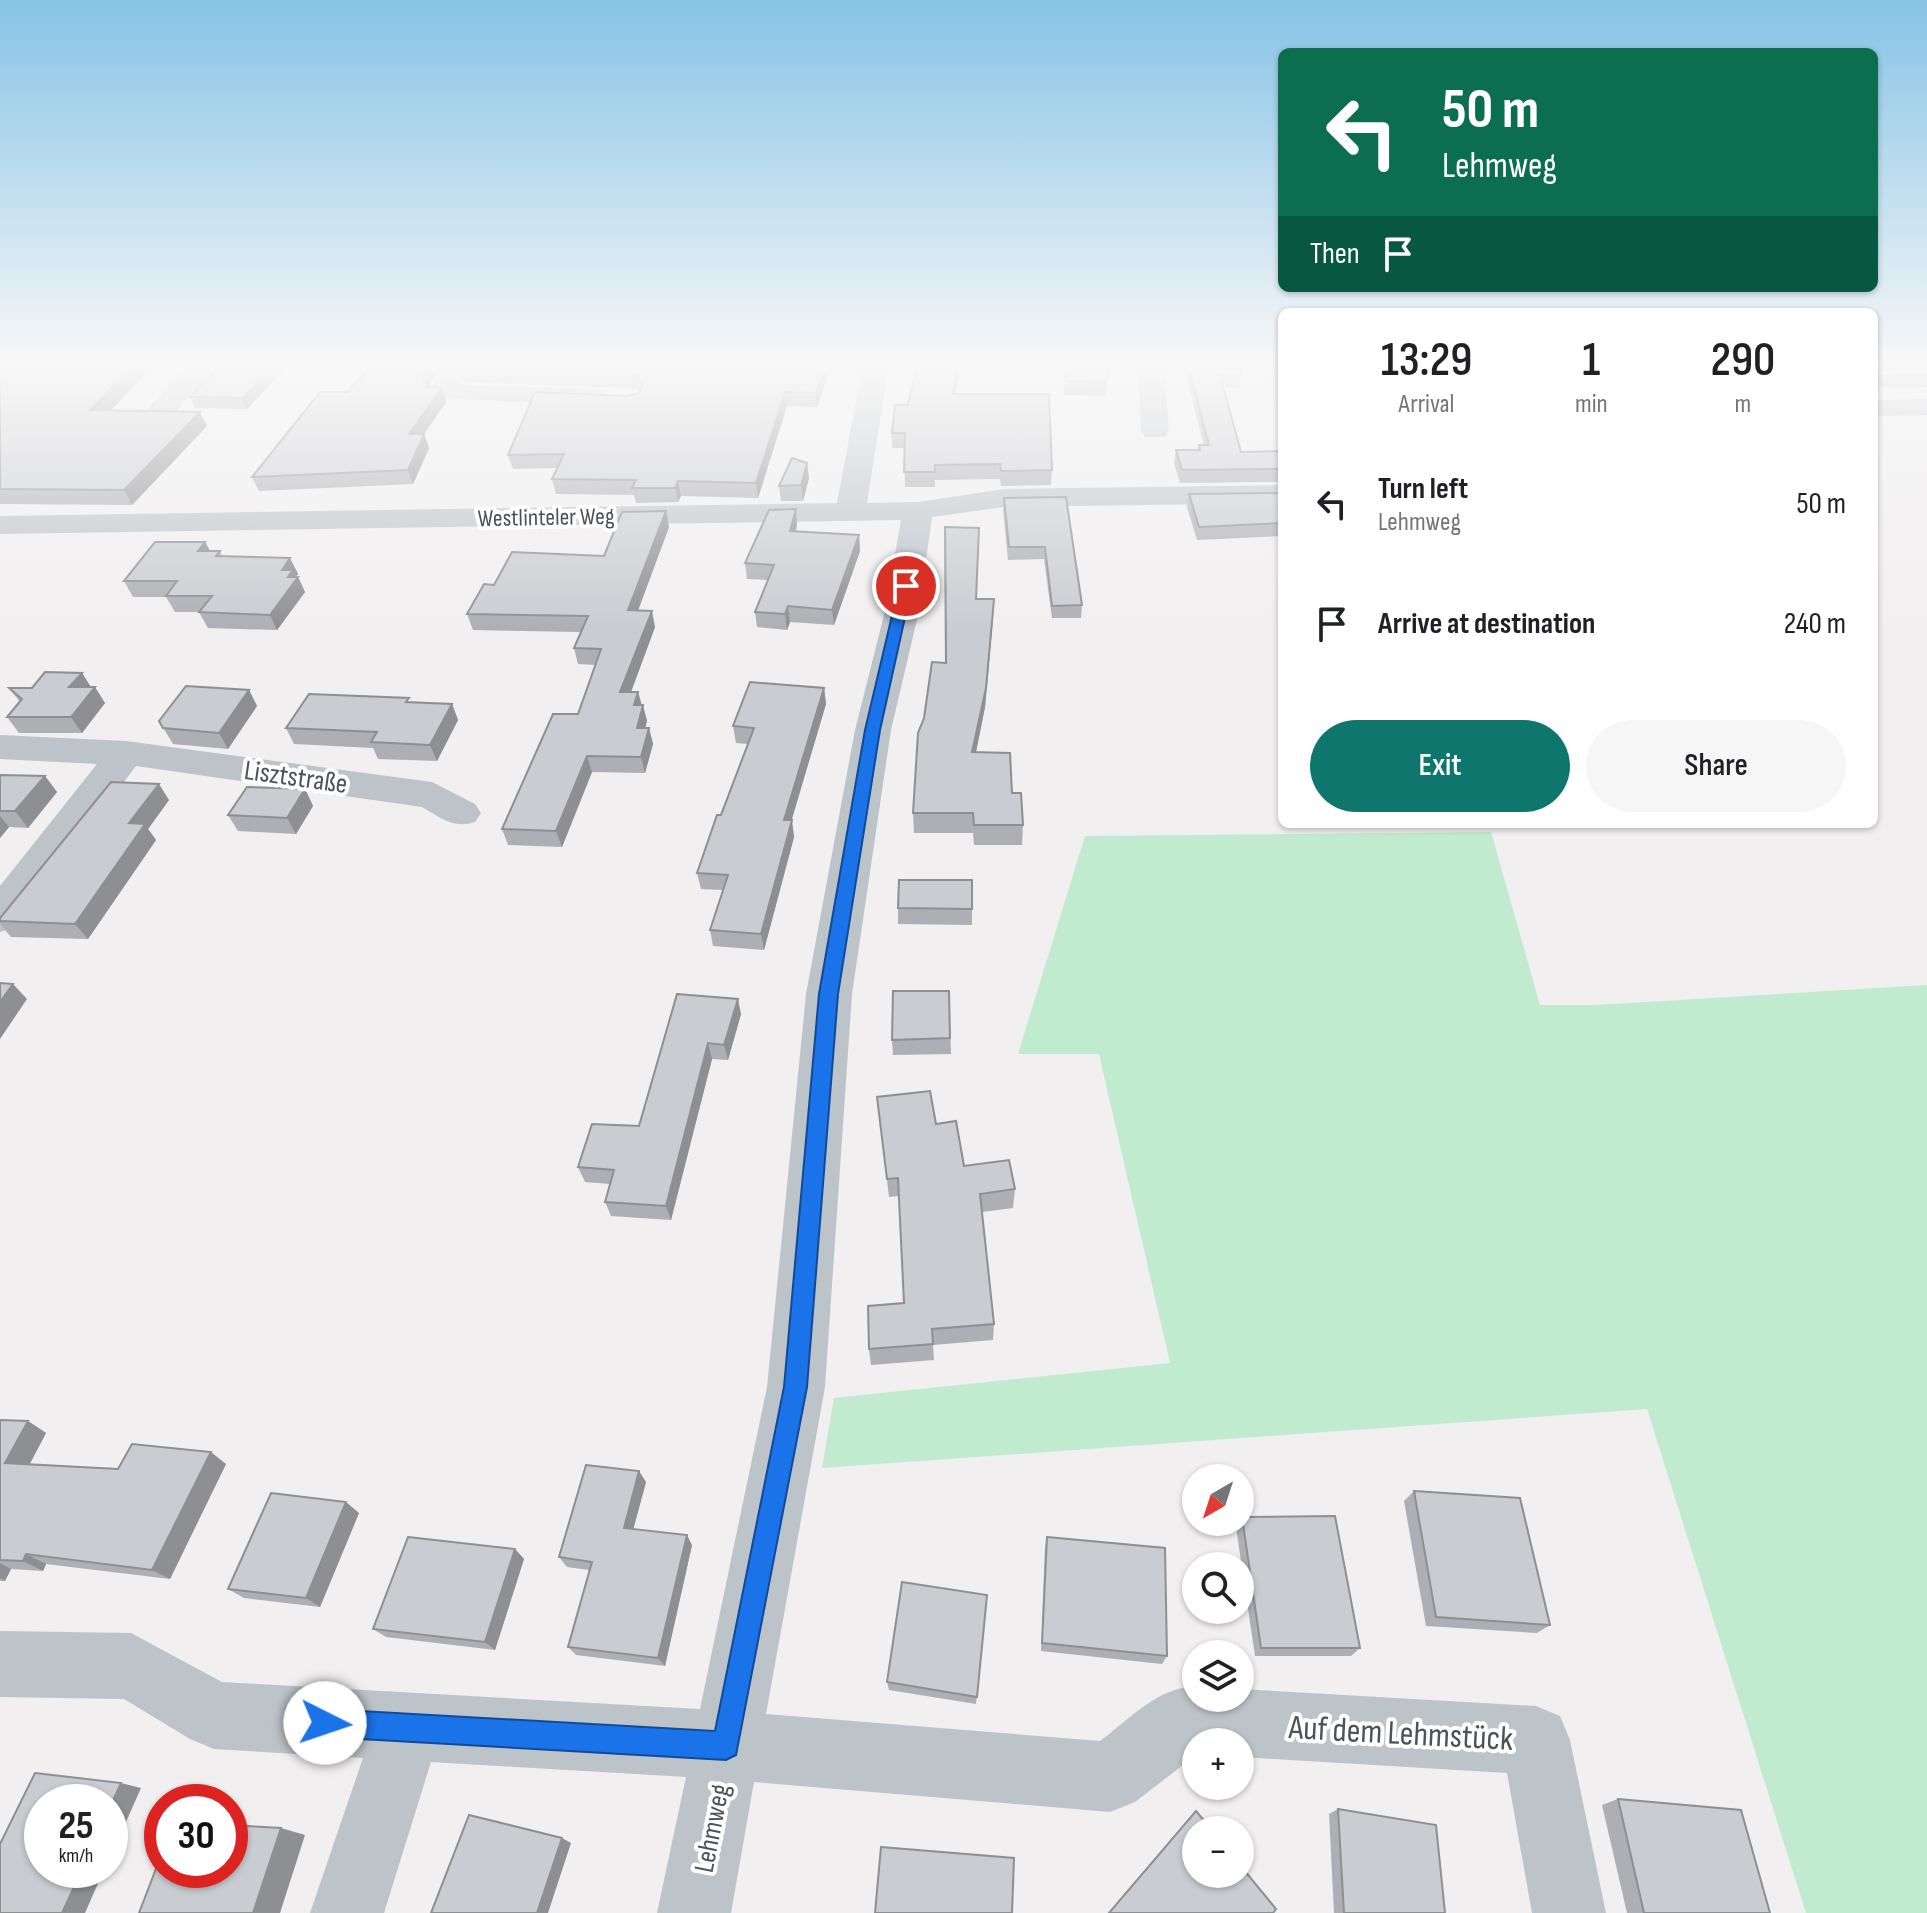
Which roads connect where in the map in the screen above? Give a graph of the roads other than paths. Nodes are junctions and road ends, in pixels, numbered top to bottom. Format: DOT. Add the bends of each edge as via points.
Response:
graph roads {
  1 [pos="860,452"];
  2 [pos="1278,494"];
  3 [pos="918,511"];
  4 [pos="850,512"];
  5 [pos="0,525"];
  6 [pos="0,747"];
  7 [pos="126,753"];
  8 [pos="461,813"];
  9 [pos="0,916"];
  10 [pos="0,1664"];
  11 [pos="407,1728"];
  12 [pos="726,1745"];
  13 [pos="347,1913"];
  14 [pos="694,1913"];
  15 [pos="1569,1913"];
  1 -- 4 [label="street"];
  2 -- 3 [label="street, Westlinteler Weg" via="1004,498"];
  3 -- 4 [label="street, Westlinteler Weg"];
  3 -- 12 [label="street, Lehmweg" via="902,611 873,730 829,994 796,1387"];
  4 -- 5 [label="street, Westlinteler Weg"];
  6 -- 7 [label="street, Lisztstraße"];
  7 -- 8 [label="street, Lisztstraße" via="432,795"];
  7 -- 9 [label="street"];
  10 -- 11 [label="street" via="131,1666 214,1715"];
  11 -- 12 [label="street"];
  11 -- 13 [label="street"];
  12 -- 14 [label="street, Lehmweg"];
  12 -- 15 [label="street, Auf dem Lehmstück" via="1110,1777 1184,1720 1536,1740"];
}
